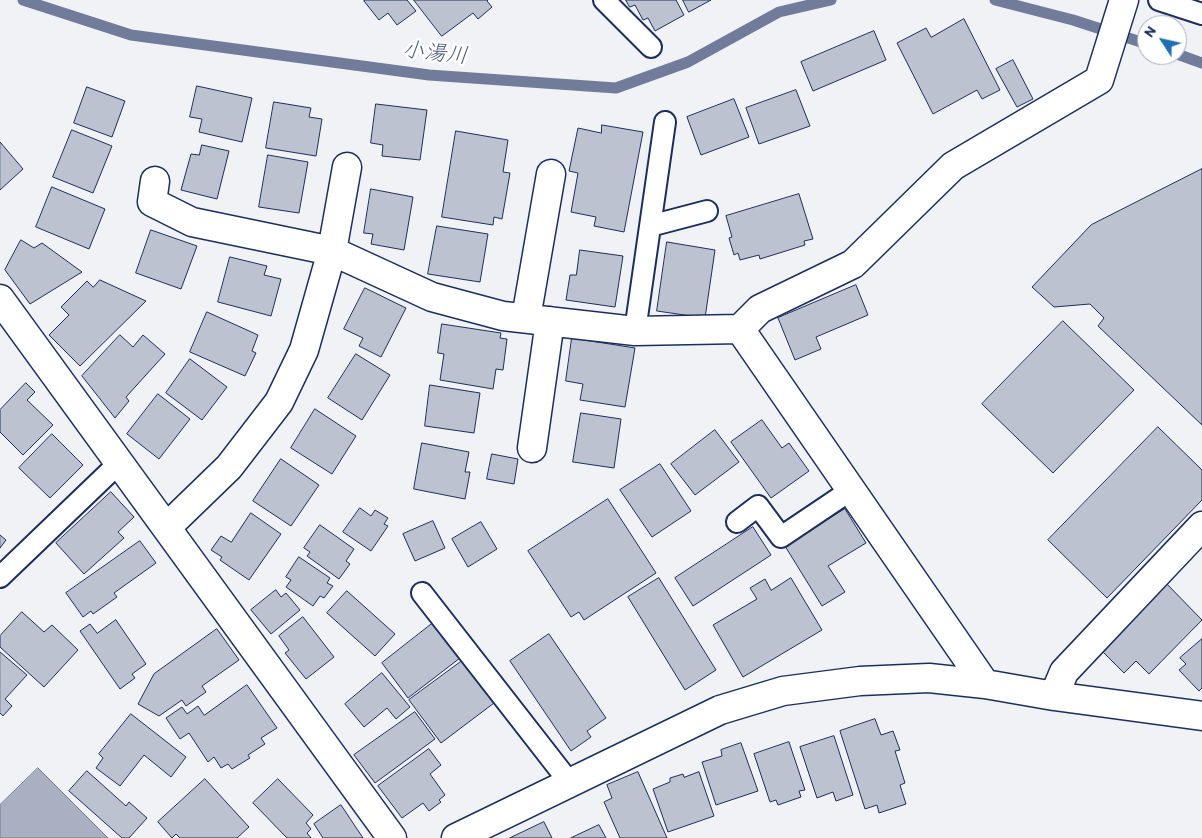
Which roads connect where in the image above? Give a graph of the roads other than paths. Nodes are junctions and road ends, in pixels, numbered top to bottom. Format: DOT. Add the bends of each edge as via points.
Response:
graph roads {
  1 [pos="604,0"];
  2 [pos="1159,0"];
  3 [pos="1123,1"];
  4 [pos="1202,14"];
  5 [pos="651,47"];
  6 [pos="665,122"];
  7 [pos="347,167"];
  8 [pos="551,174"];
  9 [pos="155,181"];
  10 [pos="707,211"];
  11 [pos="650,226"];
  12 [pos="332,251"];
  13 [pos="0,299"];
  14 [pos="538,319"];
  15 [pos="740,329"];
  16 [pos="635,331"];
  17 [pos="532,448"];
  18 [pos="119,463"];
  19 [pos="851,490"];
  20 [pos="737,522"];
  21 [pos="1202,526"];
  22 [pos="167,527"];
  23 [pos="0,577"];
  24 [pos="422,593"];
  25 [pos="985,684"];
  26 [pos="1054,696"];
  27 [pos="1202,716"];
  28 [pos="570,783"];
  29 [pos="392,838"];
  30 [pos="456,838"];
  1 -- 5 [label="lane"];
  2 -- 4 [label="lane"];
  3 -- 15 [label="street" via="1099,80 953,166 853,264 760,309"];
  6 -- 11 [label="lane"];
  7 -- 12 [label="street"];
  8 -- 14 [label="street"];
  9 -- 12 [label="street" via="152,202 192,222"];
  10 -- 11 [label="lane"];
  11 -- 16 [label="lane"];
  12 -- 14 [label="street" via="432,297 502,316"];
  12 -- 22 [label="street" via="304,350 279,402 229,467"];
  13 -- 18 [label="street"];
  14 -- 16 [label="street"];
  14 -- 17 [label="street"];
  15 -- 16 [label="street"];
  15 -- 19 [label="street"];
  18 -- 22 [label="street"];
  18 -- 23 [label="lane"];
  19 -- 20 [label="lane" via="781,538 758,506"];
  19 -- 25 [label="street"];
  21 -- 26 [label="street" via="1064,672"];
  22 -- 29 [label="street"];
  24 -- 28 [label="lane"];
  25 -- 26 [label="street"];
  25 -- 28 [label="street" via="929,678 860,681 783,691 720,710"];
  26 -- 27 [label="street"];
  28 -- 30 [label="street"];
}
